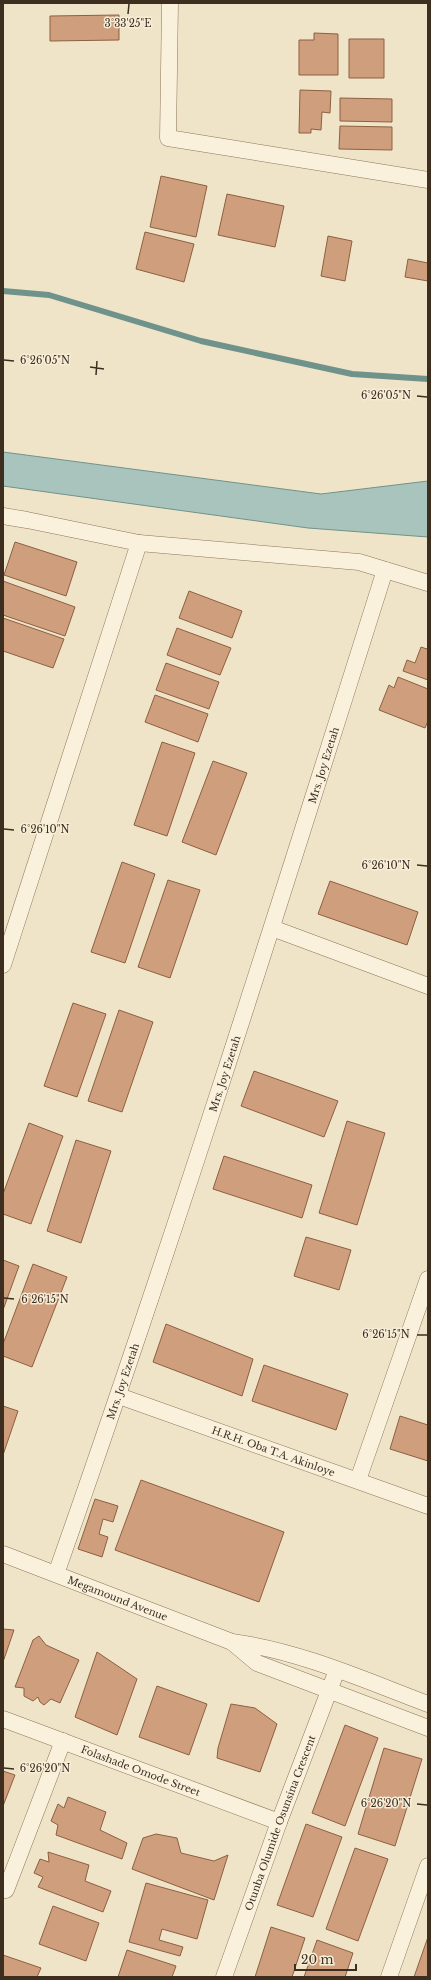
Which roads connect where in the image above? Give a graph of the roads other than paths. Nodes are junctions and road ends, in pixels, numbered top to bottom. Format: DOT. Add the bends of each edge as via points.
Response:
graph roads {
  1 [pos="170,3"];
  2 [pos="428,180"];
  3 [pos="3,516"];
  4 [pos="139,543"];
  5 [pos="385,570"];
  6 [pos="428,583"];
  7 [pos="272,928"];
  8 [pos="3,965"];
  9 [pos="428,986"];
  10 [pos="428,1279"];
  11 [pos="119,1396"];
  12 [pos="358,1480"];
  13 [pos="428,1506"];
  14 [pos="3,1554"];
  15 [pos="56,1574"];
  16 [pos="232,1642"];
  17 [pos="337,1670"];
  18 [pos="329,1692"];
  19 [pos="428,1704"];
  20 [pos="3,1719"];
  21 [pos="428,1728"];
  22 [pos="62,1741"];
  23 [pos="279,1822"];
  24 [pos="428,1866"];
  25 [pos="6,1890"];
  26 [pos="224,1977"];
  27 [pos="389,1977"];
  1 -- 2 [label="street" via="168,138"];
  3 -- 4 [label="street"];
  4 -- 5 [label="street" via="359,562"];
  4 -- 8 [label="street"];
  5 -- 6 [label="street"];
  5 -- 7 [label="street, Mrs. Joy Ezetah"];
  7 -- 9 [label="street"];
  7 -- 11 [label="street, Mrs. Joy Ezetah"];
  10 -- 12 [label="street"];
  11 -- 12 [label="street, H.R.H. Oba T.A. Akinloye"];
  11 -- 15 [label="street, Mrs. Joy Ezetah"];
  12 -- 13 [label="street, H.R.H. Oba T.A. Akinloye"];
  14 -- 15 [label="street, Megamound Avenue"];
  15 -- 16 [label="street, Megamound Avenue"];
  16 -- 17 [label="street, Megamound Avenue" via="262,1646"];
  16 -- 18 [label="street, Megamound Avenue" via="257,1664"];
  17 -- 18 [label="street, Otunba Olumide Osunsina Crescent"];
  17 -- 19 [label="street, Megamound Avenue"];
  18 -- 21 [label="street, Megamound Avenue"];
  18 -- 23 [label="street, Otunba Olumide Osunsina Crescent"];
  20 -- 22 [label="street, Folashade Omode Street"];
  22 -- 23 [label="street, Folashade Omode Street"];
  22 -- 25 [label="street"];
  23 -- 26 [label="street, Otunba Olumide Osunsina Crescent"];
  24 -- 27 [label="street"];
}
